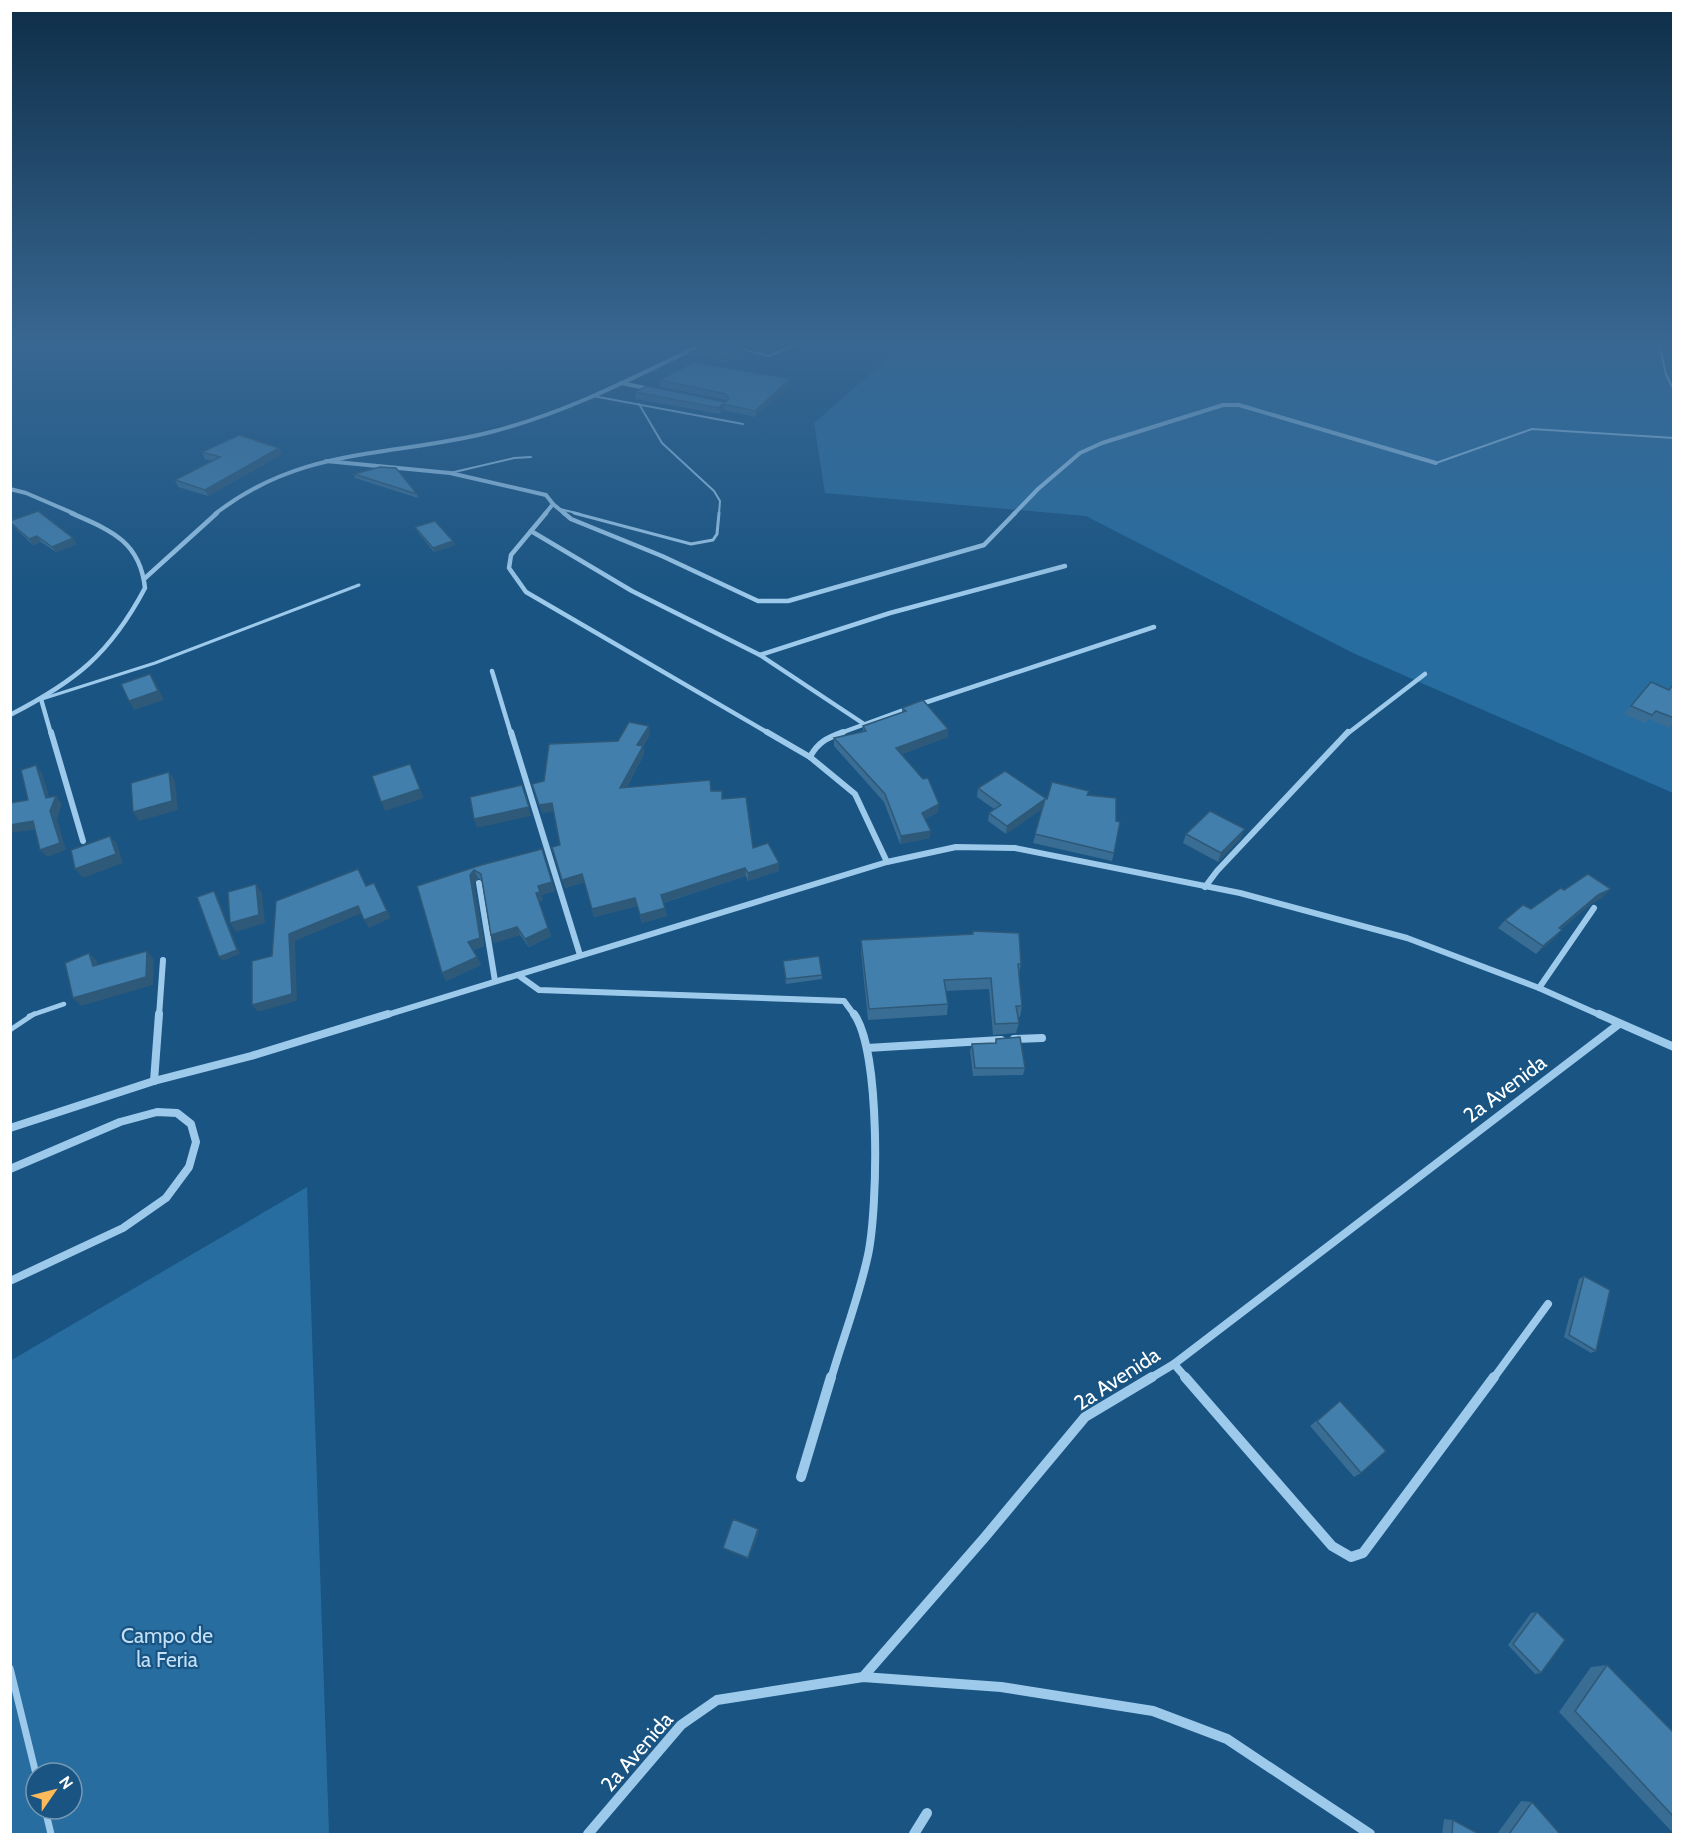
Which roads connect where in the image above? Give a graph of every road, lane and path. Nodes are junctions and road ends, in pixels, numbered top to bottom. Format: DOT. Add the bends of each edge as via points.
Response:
graph roads {
  1 [pos="502,429"];
  2 [pos="654,429"];
  3 [pos="1146,429"];
  4 [pos="1321,429"];
  5 [pos="1532,429"];
  6 [pos="1534,429"];
  7 [pos="1674,438"];
  8 [pos="531,457"];
  9 [pos="326,461"];
  10 [pos="1436,463"];
  11 [pos="450,473"];
  12 [pos="10,489"];
  13 [pos="553,504"];
  14 [pos="560,509"];
  15 [pos="531,531"];
  16 [pos="1065,566"];
  17 [pos="144,579"];
  18 [pos="359,585"];
  19 [pos="1154,627"];
  20 [pos="760,655"];
  21 [pos="492,671"];
  22 [pos="1425,674"];
  23 [pos="41,699"];
  24 [pos="10,714"];
  25 [pos="864,724"];
  26 [pos="810,757"];
  27 [pos="83,841"];
  28 [pos="887,862"];
  29 [pos="479,883"];
  30 [pos="1205,886"];
  31 [pos="1594,908"];
  32 [pos="580,955"];
  33 [pos="163,960"];
  34 [pos="518,975"];
  35 [pos="495,981"];
  36 [pos="1539,988"];
  37 [pos="64,1004"];
  38 [pos="1619,1024"];
  39 [pos="10,1030"];
  40 [pos="1042,1038"];
  41 [pos="1674,1047"];
  42 [pos="867,1048"];
  43 [pos="154,1081"];
  44 [pos="10,1128"];
  45 [pos="10,1169"];
  46 [pos="10,1281"];
  47 [pos="1548,1304"];
  48 [pos="1174,1364"];
  49 [pos="801,1477"];
  50 [pos="10,1668"];
  51 [pos="863,1677"];
  52 [pos="33,1761"];
  53 [pos="927,1813"];
  54 [pos="588,1834"];
  55 [pos="914,1834"];
  56 [pos="1370,1834"];
  1 -- 9 [label="street"];
  2 -- 14 [label="lane" via="662,443 720,501 713,540 691,544"];
  3 -- 14 [label="street" via="1080,453 1038,489 984,545 788,601 758,601 571,519"];
  4 -- 10 [label="street"];
  5 -- 10 [label="lane"];
  6 -- 7 [label="lane"];
  8 -- 11 [label="lane"];
  9 -- 11 [label="street"];
  9 -- 17 [label="street" via="284,474 239,498 185,538"];
  11 -- 13 [label="street" via="546,495"];
  12 -- 17 [label="street" via="113,531 134,552"];
  13 -- 14 [label="street"];
  13 -- 15 [label="street"];
  15 -- 20 [label="street" via="632,591"];
  15 -- 26 [label="street" via="511,555 509,568 526,592"];
  16 -- 20 [label="street" via="890,613"];
  17 -- 23 [label="street" via="144,588 127,622 87,668"];
  18 -- 23 [label="lane" via="154,663"];
  19 -- 25 [label="street"];
  20 -- 25 [label="street"];
  21 -- 32 [label="street"];
  22 -- 30 [label="street" via="1354,726"];
  23 -- 24 [label="street"];
  23 -- 27 [label="street"];
  25 -- 26 [label="street" via="826,738"];
  26 -- 28 [label="street" via="855,794"];
  28 -- 30 [label="street" via="956,847 1015,848"];
  28 -- 32 [label="street"];
  29 -- 35 [label="street"];
  30 -- 36 [label="street" via="1407,938"];
  31 -- 36 [label="street"];
  32 -- 34 [label="street"];
  33 -- 43 [label="street"];
  34 -- 35 [label="street"];
  34 -- 42 [label="street" via="539,990 844,1001 854,1011"];
  35 -- 43 [label="street" via="251,1056"];
  36 -- 38 [label="street"];
  37 -- 39 [label="lane" via="28,1016"];
  38 -- 41 [label="street"];
  38 -- 48 [label="street, 2a Avenida"];
  40 -- 42 [label="street"];
  42 -- 49 [label="street" via="872,1073 875,1151 868,1253"];
  43 -- 44 [label="street"];
  45 -- 46 [label="street" via="120,1122 157,1112 177,1113 191,1124 196,1142 189,1167 166,1198 123,1228"];
  47 -- 48 [label="street" via="1363,1553 1351,1557 1332,1546"];
  48 -- 51 [label="street, 2a Avenida" via="1085,1417"];
  50 -- 52 [label="lane"];
  51 -- 54 [label="street, 2a Avenida" via="717,1700 681,1725"];
  51 -- 56 [label="street" via="1001,1687 1153,1711 1227,1739"];
  53 -- 55 [label="street"];
}
